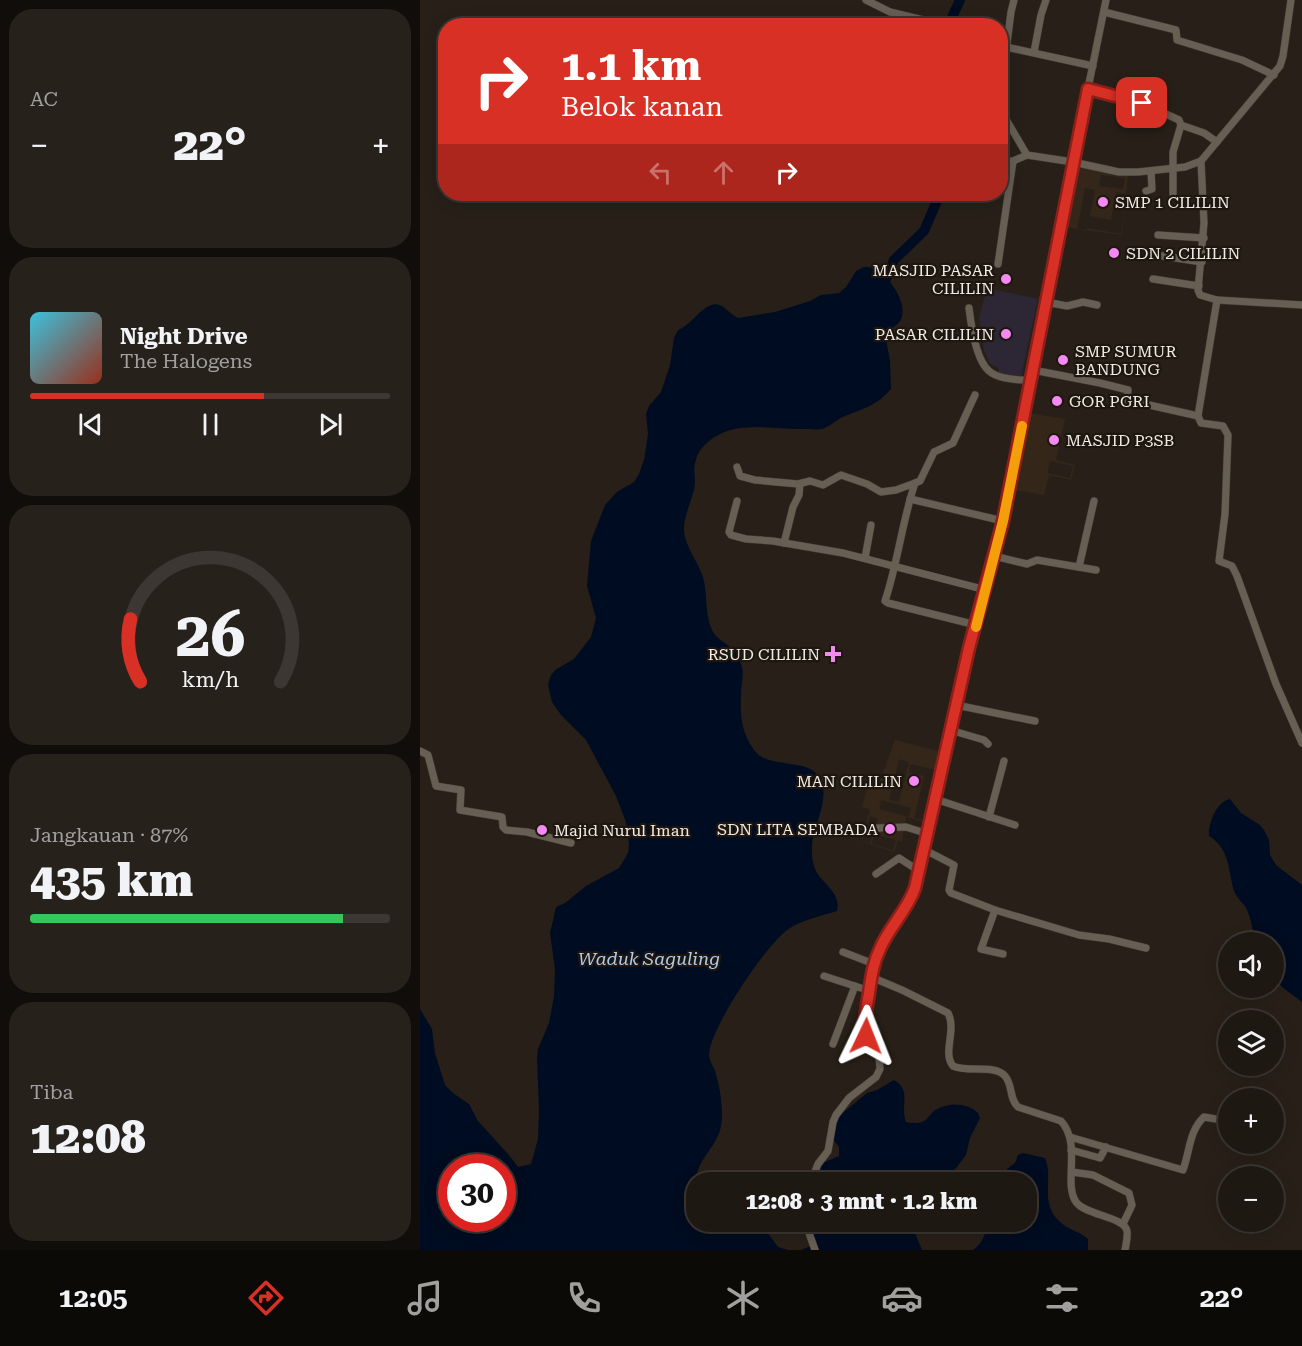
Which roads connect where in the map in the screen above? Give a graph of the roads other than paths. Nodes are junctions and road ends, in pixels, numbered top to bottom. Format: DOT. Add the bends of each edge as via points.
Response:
graph roads {
  1 [pos="866,0"];
  2 [pos="1014,0"];
  3 [pos="1046,0"];
  4 [pos="1106,0"];
  5 [pos="1291,0"];
  6 [pos="1104,12"];
  7 [pos="916,18"];
  8 [pos="1008,35"];
  9 [pos="1008,47"];
  10 [pos="1034,52"];
  11 [pos="1093,66"];
  12 [pos="1274,75"];
  13 [pos="1088,89"];
  14 [pos="1008,123"];
  15 [pos="1181,124"];
  16 [pos="1217,141"];
  17 [pos="1027,155"];
  18 [pos="1008,161"];
  19 [pos="1013,161"];
  20 [pos="1201,161"];
  21 [pos="1073,162"];
  22 [pos="1172,168"];
  23 [pos="1151,171"];
  24 [pos="1146,191"];
  25 [pos="1173,194"];
  26 [pos="1008,195"];
  27 [pos="1007,201"];
  28 [pos="1158,235"];
  29 [pos="1204,238"];
  30 [pos="1156,255"];
  31 [pos="1202,262"];
  32 [pos="998,264"];
  33 [pos="1153,279"];
  34 [pos="1199,286"];
  35 [pos="1217,300"];
  36 [pos="1046,302"];
  37 [pos="1097,305"];
  38 [pos="1302,305"];
  39 [pos="969,309"];
  40 [pos="1033,370"];
  41 [pos="1031,381"];
  42 [pos="975,395"];
  43 [pos="1198,416"];
  44 [pos="737,467"];
  45 [pos="915,483"];
  46 [pos="800,484"];
  47 [pos="910,499"];
  48 [pos="737,501"];
  49 [pos="1094,501"];
  50 [pos="1003,521"];
  51 [pos="871,525"];
  52 [pos="784,543"];
  53 [pos="994,556"];
  54 [pos="865,558"];
  55 [pos="896,567"];
  56 [pos="1079,567"];
  57 [pos="1096,570"];
  58 [pos="986,590"];
  59 [pos="976,625"];
  60 [pos="956,705"];
  61 [pos="1035,721"];
  62 [pos="950,730"];
  63 [pos="1302,742"];
  64 [pos="988,744"];
  65 [pos="420,751"];
  66 [pos="1004,761"];
  67 [pos="935,799"];
  68 [pos="989,817"];
  69 [pos="1015,825"];
  70 [pos="878,828"];
  71 [pos="928,834"];
  72 [pos="571,843"];
  73 [pos="925,850"];
  74 [pos="919,871"];
  75 [pos="876,874"];
  76 [pos="995,910"];
  77 [pos="1146,948"];
  78 [pos="843,952"];
  79 [pos="1003,954"];
  80 [pos="874,964"];
  81 [pos="824,976"];
  82 [pos="871,977"];
  83 [pos="855,986"];
  84 [pos="870,991"];
  85 [pos="834,1044"];
  86 [pos="1218,1119"];
  87 [pos="1070,1137"];
  88 [pos="1106,1147"];
  89 [pos="1071,1150"];
  90 [pos="815,1172"];
  91 [pos="1072,1172"];
  92 [pos="1123,1224"];
  93 [pos="1125,1250"];
  1 -- 7 [label="street" via="890,12"];
  2 -- 8 [label="street"];
  3 -- 10 [label="street"];
  4 -- 6 [label="street"];
  5 -- 12 [label="street" via="1282,61"];
  6 -- 11 [label="street"];
  6 -- 12 [label="street" via="1176,30 1177,40 1242,60"];
  9 -- 10 [label="street"];
  10 -- 11 [label="street"];
  11 -- 13 [label="street"];
  12 -- 16 [label="street"];
  13 -- 15 [label="street" via="1142,103"];
  13 -- 21 [label="street"];
  14 -- 17 [label="street"];
  15 -- 16 [label="street"];
  15 -- 22 [label="street"];
  16 -- 20 [label="street"];
  17 -- 19 [label="street"];
  17 -- 21 [label="street"];
  18 -- 19 [label="street"];
  19 -- 26 [label="street"];
  20 -- 22 [label="street"];
  20 -- 29 [label="street"];
  21 -- 23 [label="street" via="1119,172"];
  21 -- 36 [label="street"];
  22 -- 23 [label="street"];
  22 -- 25 [label="street"];
  23 -- 24 [label="street" via="1152,189"];
  27 -- 32 [label="street"];
  28 -- 29 [label="street"];
  29 -- 31 [label="street"];
  30 -- 31 [label="street"];
  31 -- 34 [label="street"];
  33 -- 34 [label="street"];
  34 -- 35 [label="street" via="1201,297"];
  35 -- 38 [label="street"];
  35 -- 43 [label="street"];
  36 -- 37 [label="street"];
  36 -- 40 [label="street"];
  39 -- 41 [label="street" via="975,341 989,371"];
  40 -- 41 [label="street"];
  40 -- 43 [label="street" via="1128,390 1127,400"];
  41 -- 50 [label="street"];
  42 -- 45 [label="street" via="953,443 934,452 920,481"];
  43 -- 63 [label="street" via="1201,423 1222,425 1228,435 1219,561 1232,566 1237,576 1276,684"];
  44 -- 46 [label="street" via="742,477"];
  45 -- 46 [label="street" via="881,492 841,475 823,485 810,481"];
  45 -- 47 [label="street"];
  46 -- 52 [label="street"];
  47 -- 50 [label="street"];
  47 -- 55 [label="street"];
  48 -- 52 [label="street" via="730,535"];
  49 -- 56 [label="street"];
  50 -- 53 [label="street"];
  51 -- 54 [label="street"];
  52 -- 54 [label="street"];
  53 -- 56 [label="street" via="1027,564 1037,560"];
  53 -- 58 [label="street"];
  54 -- 55 [label="street"];
  55 -- 58 [label="street"];
  55 -- 59 [label="street" via="886,603"];
  56 -- 57 [label="street"];
  58 -- 59 [label="street"];
  59 -- 60 [label="street"];
  60 -- 61 [label="street"];
  60 -- 62 [label="street"];
  62 -- 64 [label="street"];
  62 -- 67 [label="street"];
  65 -- 72 [label="street" via="428,755 436,786 461,790 460,810 502,818 506,830"];
  66 -- 68 [label="street"];
  67 -- 68 [label="street"];
  67 -- 71 [label="street"];
  68 -- 69 [label="street"];
  70 -- 71 [label="street" via="906,827"];
  71 -- 73 [label="street"];
  73 -- 74 [label="street"];
  73 -- 76 [label="street" via="954,865 951,893"];
  74 -- 75 [label="street" via="899,858"];
  74 -- 80 [label="street" via="912,897"];
  76 -- 77 [label="street" via="1079,935"];
  76 -- 79 [label="street" via="981,949"];
  78 -- 80 [label="street"];
  80 -- 82 [label="street"];
  81 -- 83 [label="street"];
  82 -- 84 [label="street"];
  82 -- 87 [label="street" via="948,1013 952,1024 948,1058 952,1066 1000,1072 1009,1082 1015,1105 1061,1121"];
  83 -- 84 [label="street"];
  83 -- 85 [label="street"];
  84 -- 90 [label="street" via="865,1028 879,1056 880,1069 836,1115 828,1151"];
  86 -- 88 [label="street" via="1204,1117 1198,1122 1183,1170"];
  87 -- 88 [label="street"];
  87 -- 89 [label="street"];
  88 -- 89 [label="street" via="1100,1158"];
  89 -- 91 [label="street"];
  91 -- 92 [label="street" via="1073,1196 1081,1208"];
  91 -- 92 [label="street" via="1093,1175 1129,1193 1132,1204"];
  92 -- 93 [label="street" via="1127,1232"];
}
